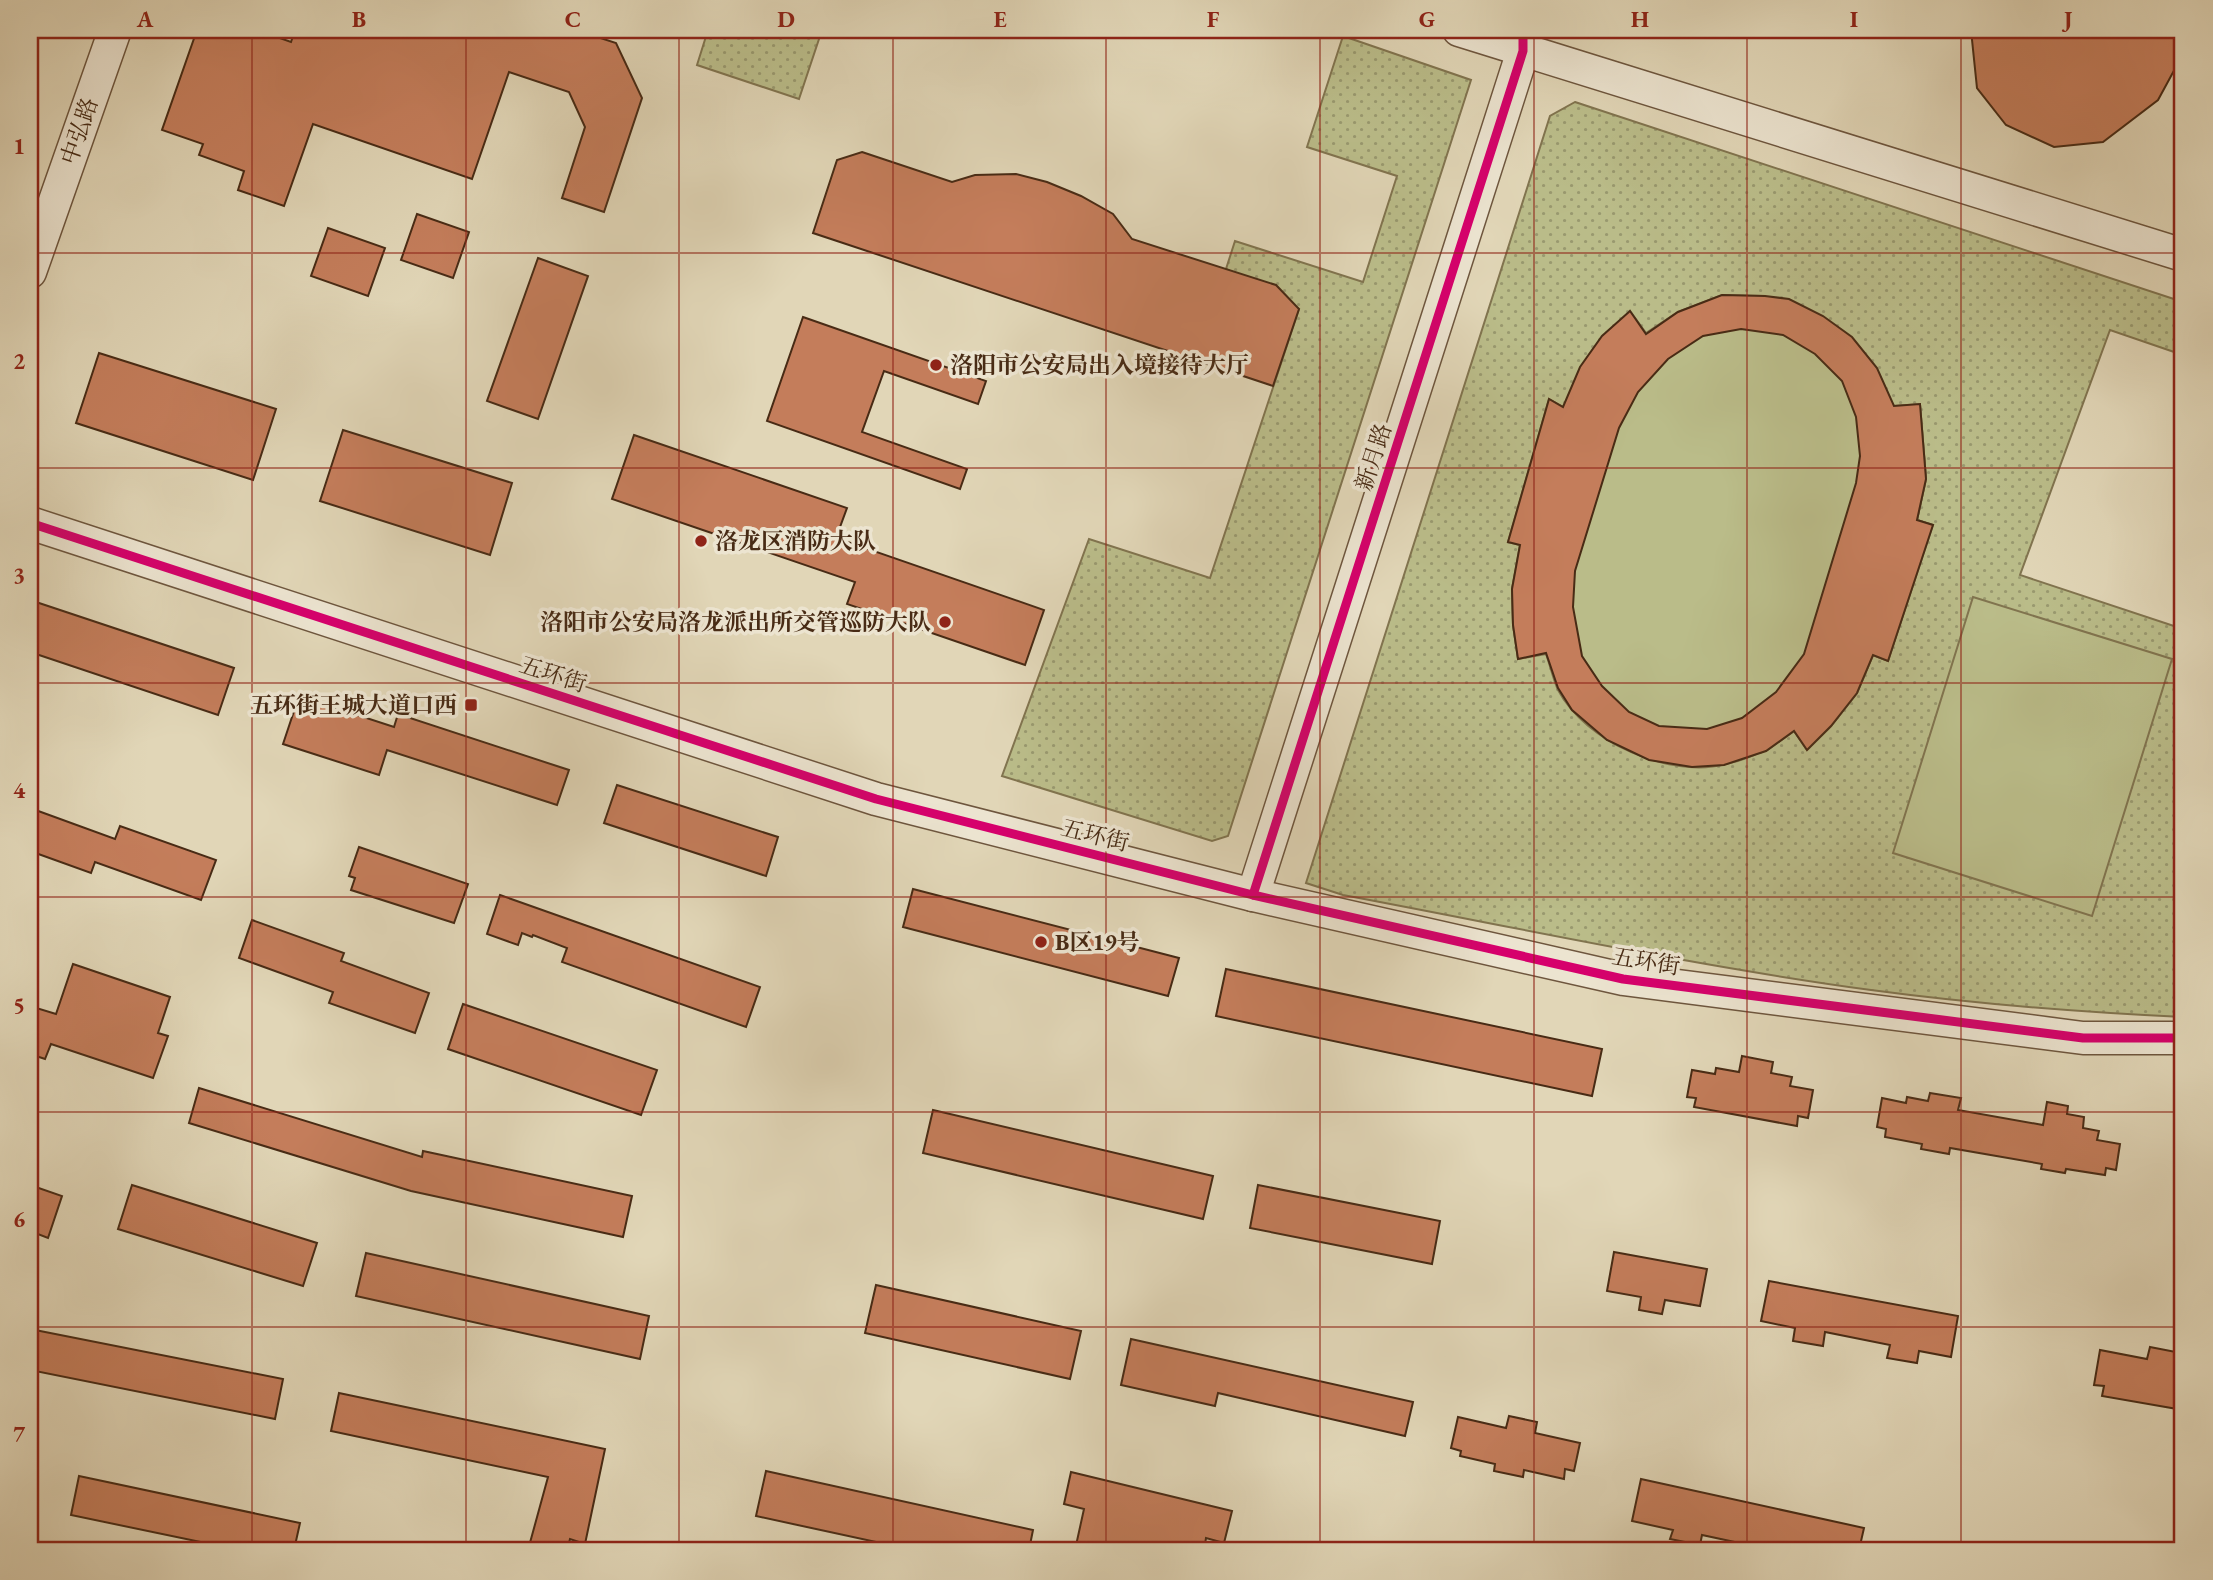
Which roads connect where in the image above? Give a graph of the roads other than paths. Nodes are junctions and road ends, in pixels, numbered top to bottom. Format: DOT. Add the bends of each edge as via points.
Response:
graph roads {
  1 [pos="115,30"];
  2 [pos="1459,30"];
  3 [pos="1523,40"];
  4 [pos="2183,255"];
  5 [pos="30,272"];
  6 [pos="30,523"];
  7 [pos="1253,895"];
  8 [pos="2183,1038"];
  1 -- 5 [label="street, 中弘路"];
  2 -- 3 [label="street"];
  3 -- 4 [label="street"];
  3 -- 7 [label="street, 新月路"];
  6 -- 7 [label="street, 五环街" via="876,800"];
  7 -- 8 [label="street, 五环街" via="1623,979 2083,1038"];
}
